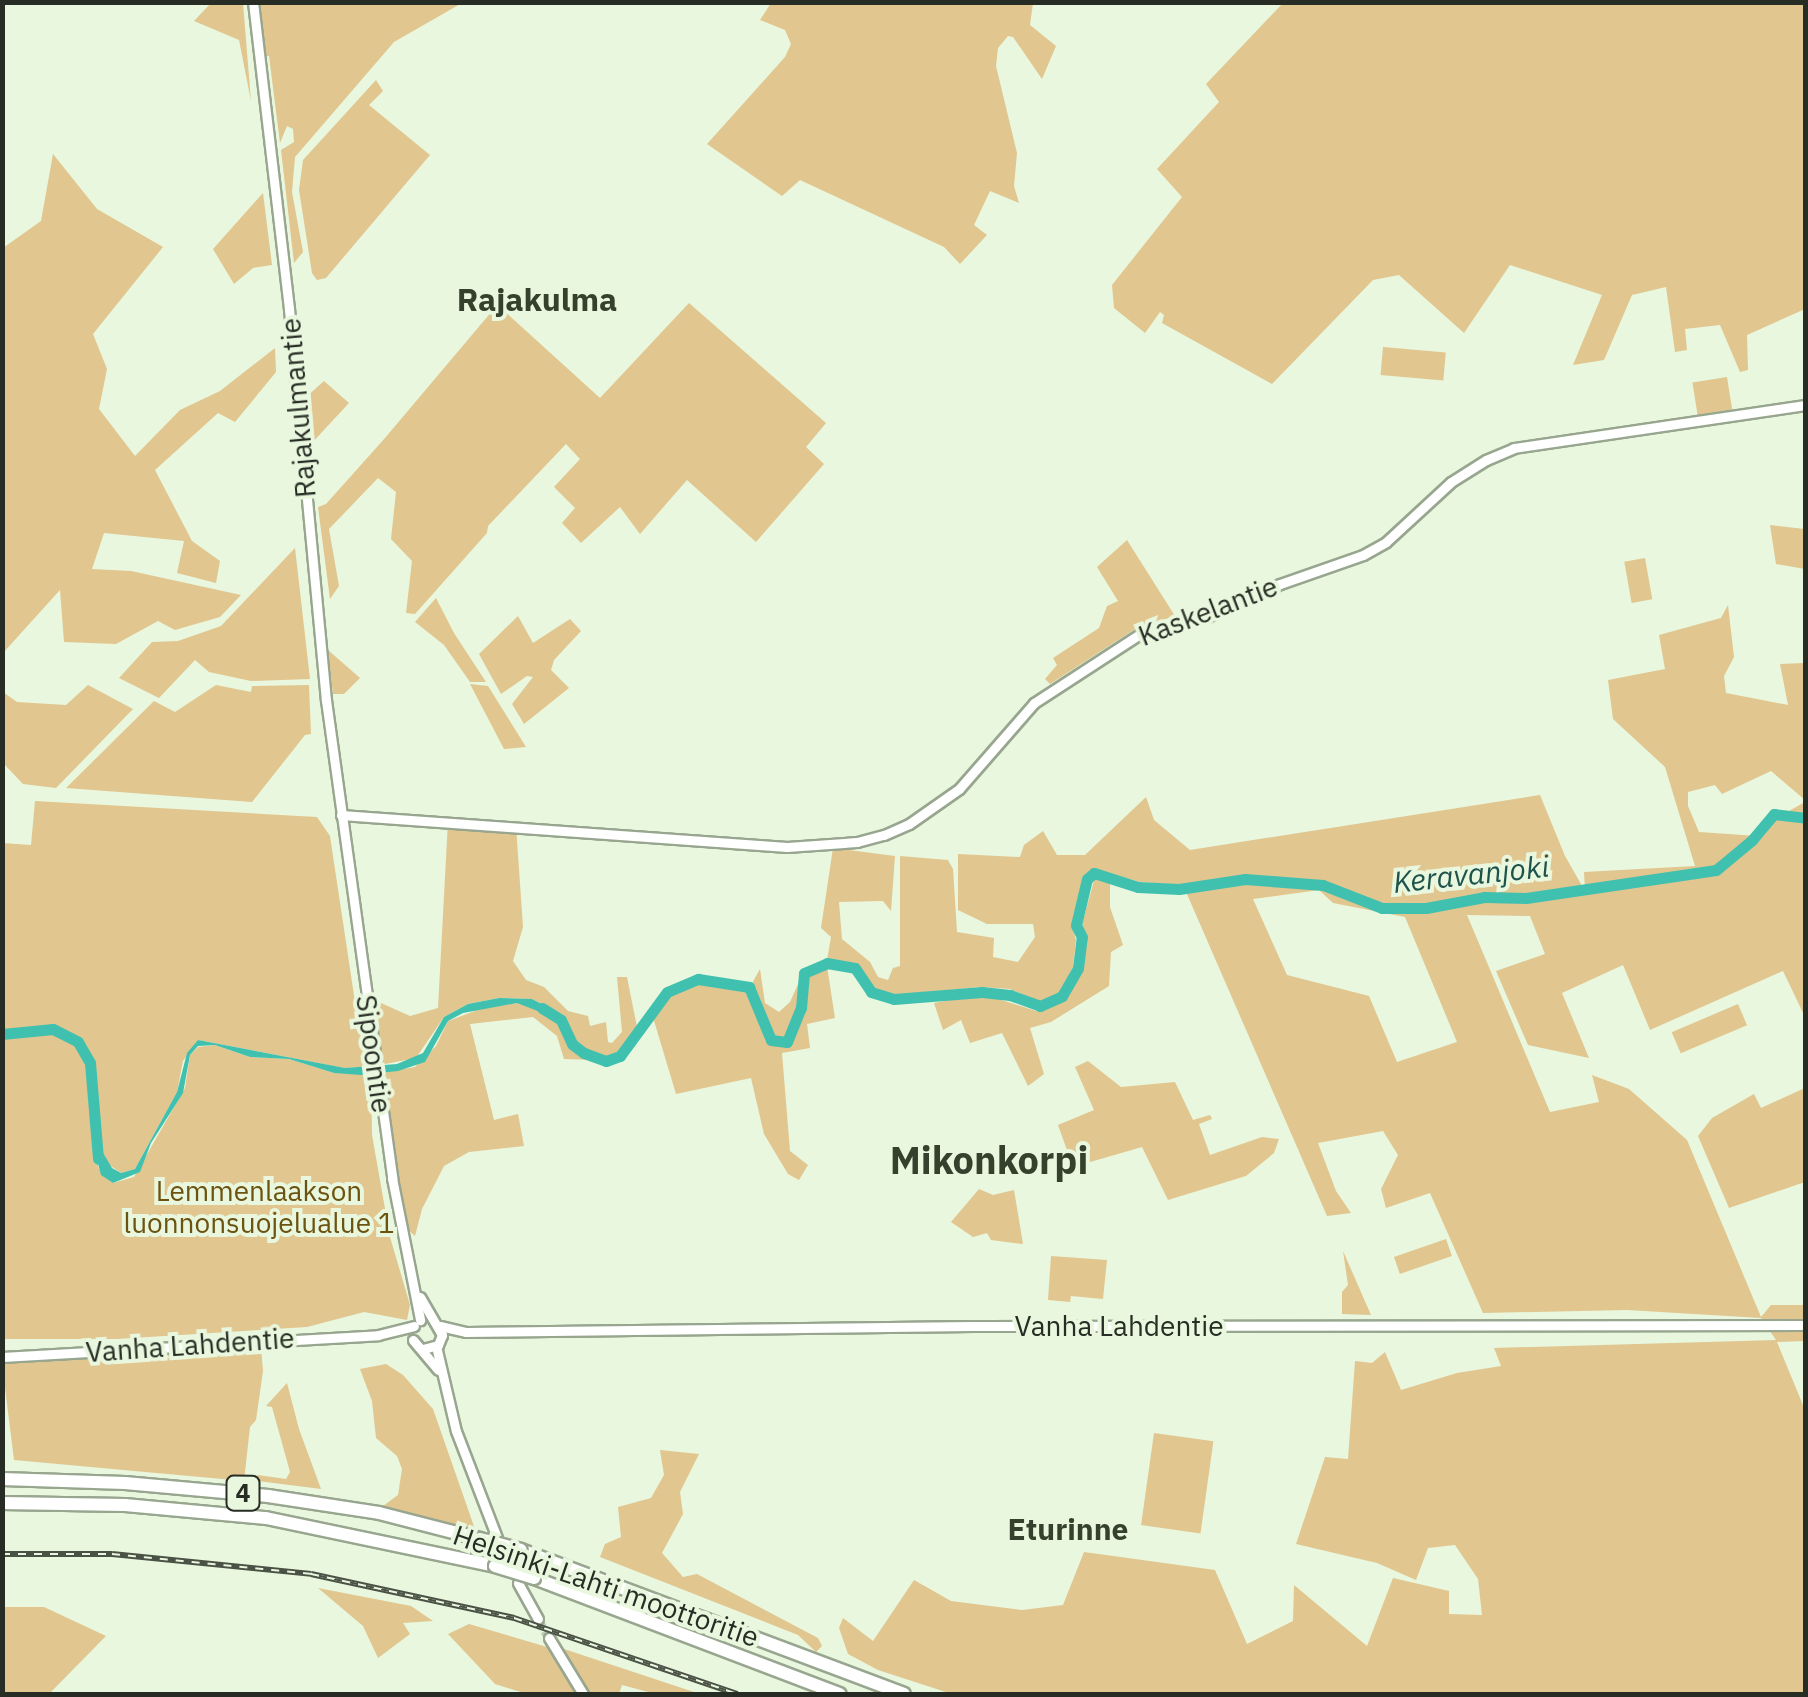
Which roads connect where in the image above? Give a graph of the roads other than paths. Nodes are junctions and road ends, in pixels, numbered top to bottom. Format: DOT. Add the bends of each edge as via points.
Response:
graph roads {
  1 [pos="253,2"];
  2 [pos="1806,405"];
  3 [pos="341,814"];
  4 [pos="417,1292"];
  5 [pos="417,1323"];
  6 [pos="437,1323"];
  7 [pos="1806,1325"];
  8 [pos="466,1332"];
  9 [pos="378,1335"];
  10 [pos="413,1340"];
  11 [pos="439,1343"];
  12 [pos="423,1349"];
  13 [pos="2,1357"];
  14 [pos="439,1372"];
  15 [pos="2,1479"];
  16 [pos="2,1503"];
  17 [pos="497,1538"];
  18 [pos="504,1552"];
  19 [pos="510,1567"];
  20 [pos="518,1584"];
  21 [pos="538,1619"];
  22 [pos="549,1638"];
  23 [pos="837,1693"];
  24 [pos="583,1694"];
  25 [pos="904,1694"];
  1 -- 3 [label="main road, Rajakulmantie"];
  2 -- 3 [label="main road, Kaskelantie" via="1514,448 1486,460 1363,555 1205,618 1140,634 1034,704 959,789 884,835 787,846"];
  3 -- 4 [label="main road, Sipoontie" via="392,1178"];
  4 -- 5 [label="main road, Sipoontie"];
  4 -- 6 [label="main road, Sipoontie"];
  5 -- 6 [label="main road, Vanha Lahdentie"];
  5 -- 9 [label="main road, Vanha Lahdentie"];
  5 -- 10 [label="main road, Sipoontie"];
  6 -- 8 [label="main road, Vanha Lahdentie"];
  6 -- 11 [label="main road"];
  7 -- 8 [label="main road, Vanha Lahdentie"];
  8 -- 11 [label="main road, Vanha Lahdentie"];
  9 -- 10 [label="main road, Vanha Lahdentie"];
  9 -- 13 [label="main road, Vanha Lahdentie"];
  10 -- 12 [label="main road"];
  11 -- 12 [label="main road, Vanha Lahdentie"];
  11 -- 14 [label="main road"];
  12 -- 14 [label="main road"];
  14 -- 17 [label="main road"];
  15 -- 25 [label="highway, Helsinki-Lahti moottoritie / 4, bridge" via="125,1483 379,1513 520,1550"];
  16 -- 23 [label="highway, Helsinki-Lahti moottoritie / 4, bridge" via="266,1518 495,1566"];
  18 -- 19 [label="main road"];
  20 -- 21 [label="main road"];
  22 -- 24 [label="main road"];
}
